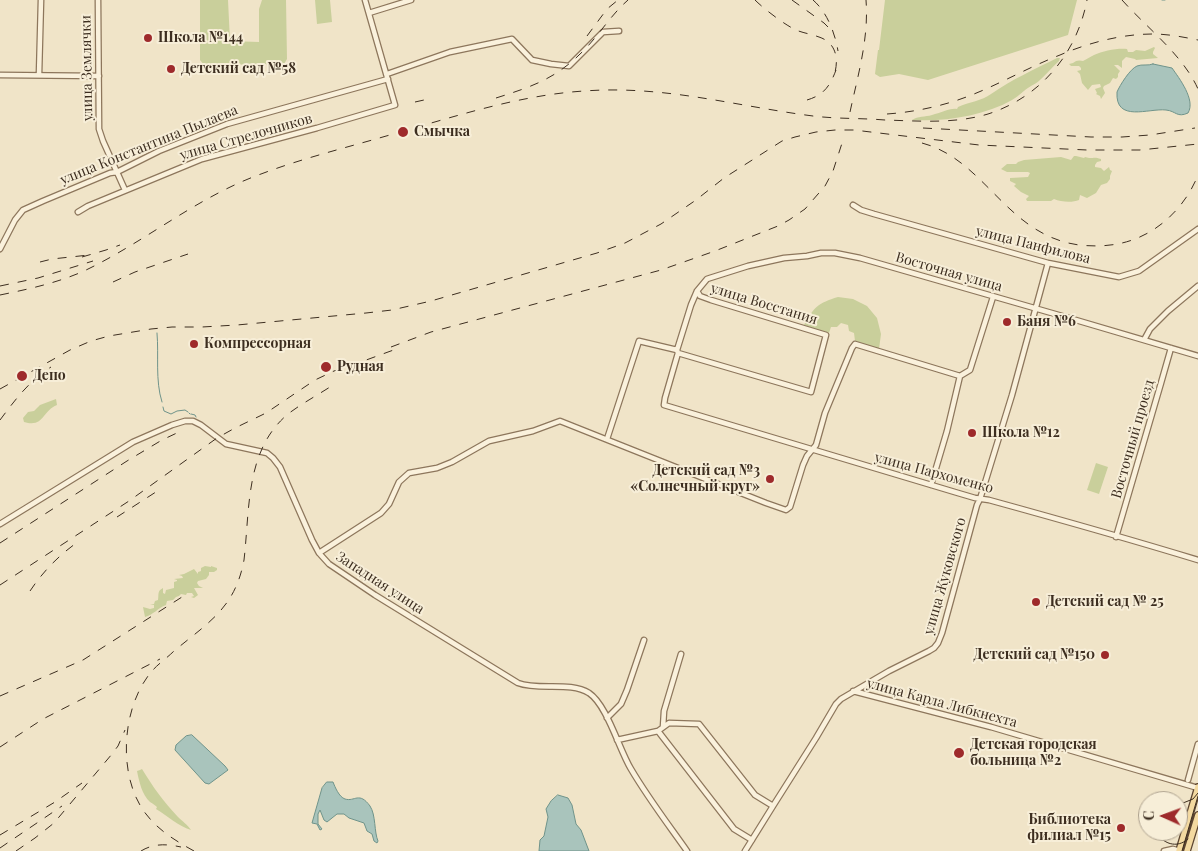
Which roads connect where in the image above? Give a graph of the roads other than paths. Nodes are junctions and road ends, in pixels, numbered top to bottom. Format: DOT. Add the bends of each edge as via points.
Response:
graph roads {
  1 [pos="41,0"];
  2 [pos="98,0"];
  3 [pos="365,0"];
  4 [pos="411,0"];
  5 [pos="369,13"];
  6 [pos="619,31"];
  7 [pos="0,75"];
  8 [pos="39,75"];
  9 [pos="99,76"];
  10 [pos="387,76"];
  11 [pos="117,172"];
  12 [pos="125,190"];
  13 [pos="853,205"];
  14 [pos="78,212"];
  15 [pos="1198,229"];
  16 [pos="0,249"];
  17 [pos="1048,263"];
  18 [pos="1198,286"];
  19 [pos="697,292"];
  20 [pos="993,297"];
  21 [pos="1036,309"];
  22 [pos="1144,340"];
  23 [pos="1171,348"];
  24 [pos="678,352"];
  25 [pos="1198,356"];
  26 [pos="960,376"];
  27 [pos="607,439"];
  28 [pos="813,450"];
  29 [pos="931,485"];
  30 [pos="980,498"];
  31 [pos="0,524"];
  32 [pos="1116,537"];
  33 [pos="319,553"];
  34 [pos="1198,560"];
  35 [pos="644,640"];
  36 [pos="682,654"];
  37 [pos="853,691"];
  38 [pos="607,718"];
  39 [pos="663,727"];
  40 [pos="658,731"];
  41 [pos="617,740"];
  42 [pos="1198,744"];
  43 [pos="1188,780"];
  44 [pos="1198,788"];
  45 [pos="772,806"];
  46 [pos="1198,816"];
  47 [pos="752,840"];
  48 [pos="687,851"];
  49 [pos="745,851"];
  50 [pos="1164,851"];
  51 [pos="1179,851"];
  52 [pos="1187,851"];
  1 -- 8 [label="street"];
  2 -- 9 [label="street, улица Землячки"];
  3 -- 5 [label="street"];
  4 -- 5 [label="street"];
  5 -- 10 [label="street"];
  6 -- 10 [label="street, улица Константина Пылаева" via="603,32 567,66 532,60 512,39 450,52"];
  7 -- 8 [label="street"];
  8 -- 9 [label="street"];
  9 -- 11 [label="street, улица Землячки" via="100,133"];
  10 -- 11 [label="street, улица Константина Пылаева" via="227,124"];
  10 -- 12 [label="street, улица Стрелочников" via="395,105 207,157"];
  11 -- 12 [label="street, улица Землячки"];
  11 -- 16 [label="street, улица Константина Пылаева" via="23,210"];
  12 -- 14 [label="street, улица Стрелочников"];
  13 -- 17 [label="street, улица Панфилова" via="860,210"];
  15 -- 17 [label="street, улица Панфилова" via="1146,267 1124,276"];
  17 -- 21 [label="street, улица Жуковского"];
  18 -- 22 [label="street" via="1150,329"];
  19 -- 20 [label="street, Восточная улица" via="707,279 748,266 830,252"];
  19 -- 24 [label="street"];
  19 -- 24 [label="street, улица Восстания" via="711,300 826,335 811,392"];
  20 -- 21 [label="street, Восточная улица"];
  20 -- 26 [label="street" via="970,370"];
  21 -- 22 [label="street, Восточная улица"];
  21 -- 30 [label="street, улица Жуковского"];
  22 -- 23 [label="street, Восточная улица"];
  23 -- 25 [label="street, Восточная улица"];
  23 -- 32 [label="street, Восточный проезд"];
  24 -- 27 [label="street" via="639,341"];
  24 -- 28 [label="street, улица Пархоменко" via="664,405"];
  26 -- 28 [label="street" via="856,344"];
  26 -- 29 [label="street"];
  27 -- 28 [label="street" via="786,510 790,507 803,465"];
  27 -- 33 [label="street" via="560,421 489,441 452,462 409,473 399,482 381,513"];
  28 -- 29 [label="street, улица Пархоменко"];
  29 -- 30 [label="street, улица Пархоменко"];
  30 -- 32 [label="street, улица Пархоменко"];
  30 -- 37 [label="street, улица Жуковского" via="938,643 929,651"];
  31 -- 33 [label="street, Западная улица" via="133,442 177,423 190,421 201,425 226,444 264,452 273,458"];
  32 -- 34 [label="street, улица Пархоменко"];
  33 -- 38 [label="street, Западная улица" via="329,564 375,595 508,678 534,687 584,690 594,697"];
  35 -- 38 [label="street" via="621,704"];
  36 -- 39 [label="street" via="664,711"];
  37 -- 44 [label="street, улица Карла Либкнехта" via="991,727"];
  37 -- 45 [label="street, улица Жуковского" via="836,704"];
  38 -- 41 [label="street, Западная улица"];
  39 -- 40 [label="street"];
  39 -- 45 [label="street" via="668,723 700,724 755,795"];
  40 -- 41 [label="street"];
  40 -- 47 [label="street" via="734,829"];
  41 -- 48 [label="street, Западная улица" via="647,795"];
  42 -- 43 [label="street"];
  44 -- 51 [label="main road"];
  45 -- 47 [label="street, улица Жуковского"];
  46 -- 52 [label="main road"];
  47 -- 49 [label="street, улица Жуковского"];
  50 -- 51 [label="street"];
}
